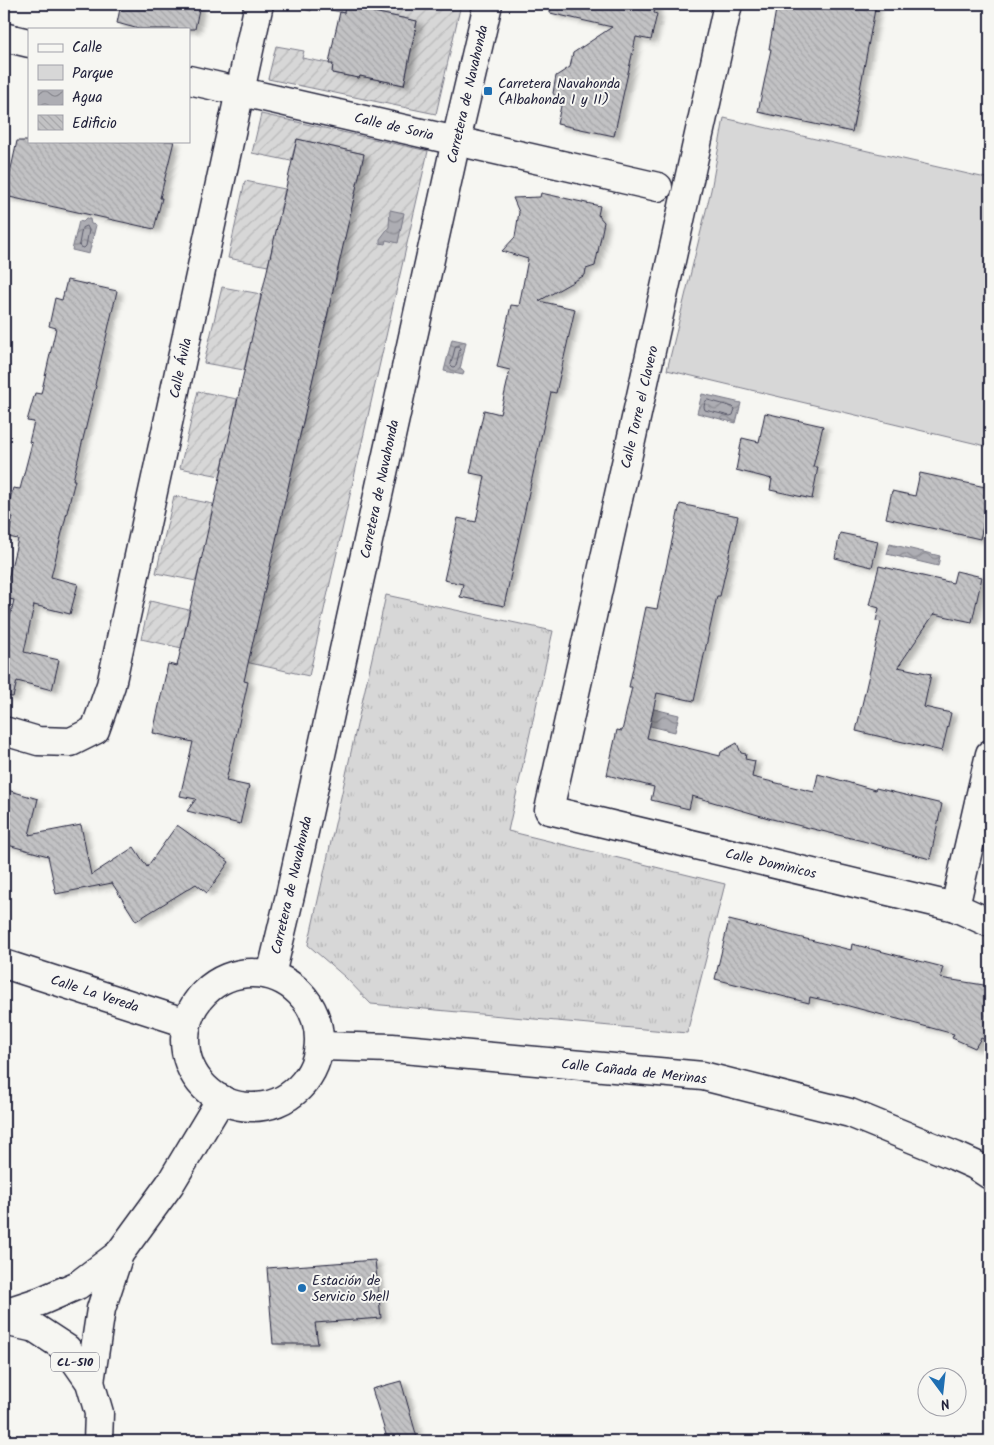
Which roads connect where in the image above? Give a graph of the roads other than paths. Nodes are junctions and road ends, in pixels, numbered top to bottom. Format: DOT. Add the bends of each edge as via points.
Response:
graph roads {
  1 [pos="259,4"];
  2 [pos="488,4"];
  3 [pos="728,4"];
  4 [pos="4,37"];
  5 [pos="28,43"];
  6 [pos="190,80"];
  7 [pos="240,92"];
  8 [pos="456,141"];
  9 [pos="658,187"];
  10 [pos="4,731"];
  11 [pos="990,754"];
  12 [pos="549,810"];
  13 [pos="955,907"];
  14 [pos="990,923"];
  15 [pos="4,964"];
  16 [pos="271,975"];
  17 [pos="187,1023"];
  18 [pos="320,1046"];
  19 [pos="221,1099"];
  20 [pos="990,1175"];
  21 [pos="119,1254"];
  22 [pos="4,1313"];
  23 [pos="4,1322"];
  24 [pos="90,1382"];
  25 [pos="99,1413"];
  26 [pos="98,1441"];
  27 [pos="117,1441"];
  1 -- 7 [label="street, Calle Ávila"];
  2 -- 8 [label="street, Carretera de Navahonda"];
  3 -- 12 [label="street, Calle Torre el Clavero"];
  4 -- 5 [label="street"];
  6 -- 7 [label="street, Calle de Soria"];
  7 -- 8 [label="street, Calle de Soria"];
  7 -- 10 [label="street, Calle Ávila" via="111,685 95,730 70,742 38,741"];
  8 -- 9 [label="street, Calle de Soria"];
  8 -- 16 [label="street, Carretera de Navahonda"];
  11 -- 13 [label="street"];
  12 -- 13 [label="street, Calle Dominicos"];
  13 -- 14 [label="street, Calle Dominicos"];
  15 -- 17 [label="street, Calle La Vereda"];
  16 -- 17 [label="street" via="244,973 219,981 199,999"];
  16 -- 18 [label="street" via="300,991 317,1018"];
  17 -- 19 [label="street" via="185,1045 191,1067 203,1086"];
  18 -- 19 [label="street" via="310,1076 300,1088 276,1102 248,1107"];
  18 -- 20 [label="street, Calle Cañada de Merinas" via="392,1048 703,1076 850,1113 955,1156"];
  19 -- 21 [label="street" via="170,1184"];
  21 -- 22 [label="street" via="78,1285"];
  21 -- 24 [label="street" via="101,1310"];
  23 -- 24 [label="street, CL-510" via="35,1328 67,1349"];
  24 -- 25 [label="street, CL-510"];
  25 -- 26 [label="street, CL-510"];
  25 -- 27 [label="street, CL-510"];
}
